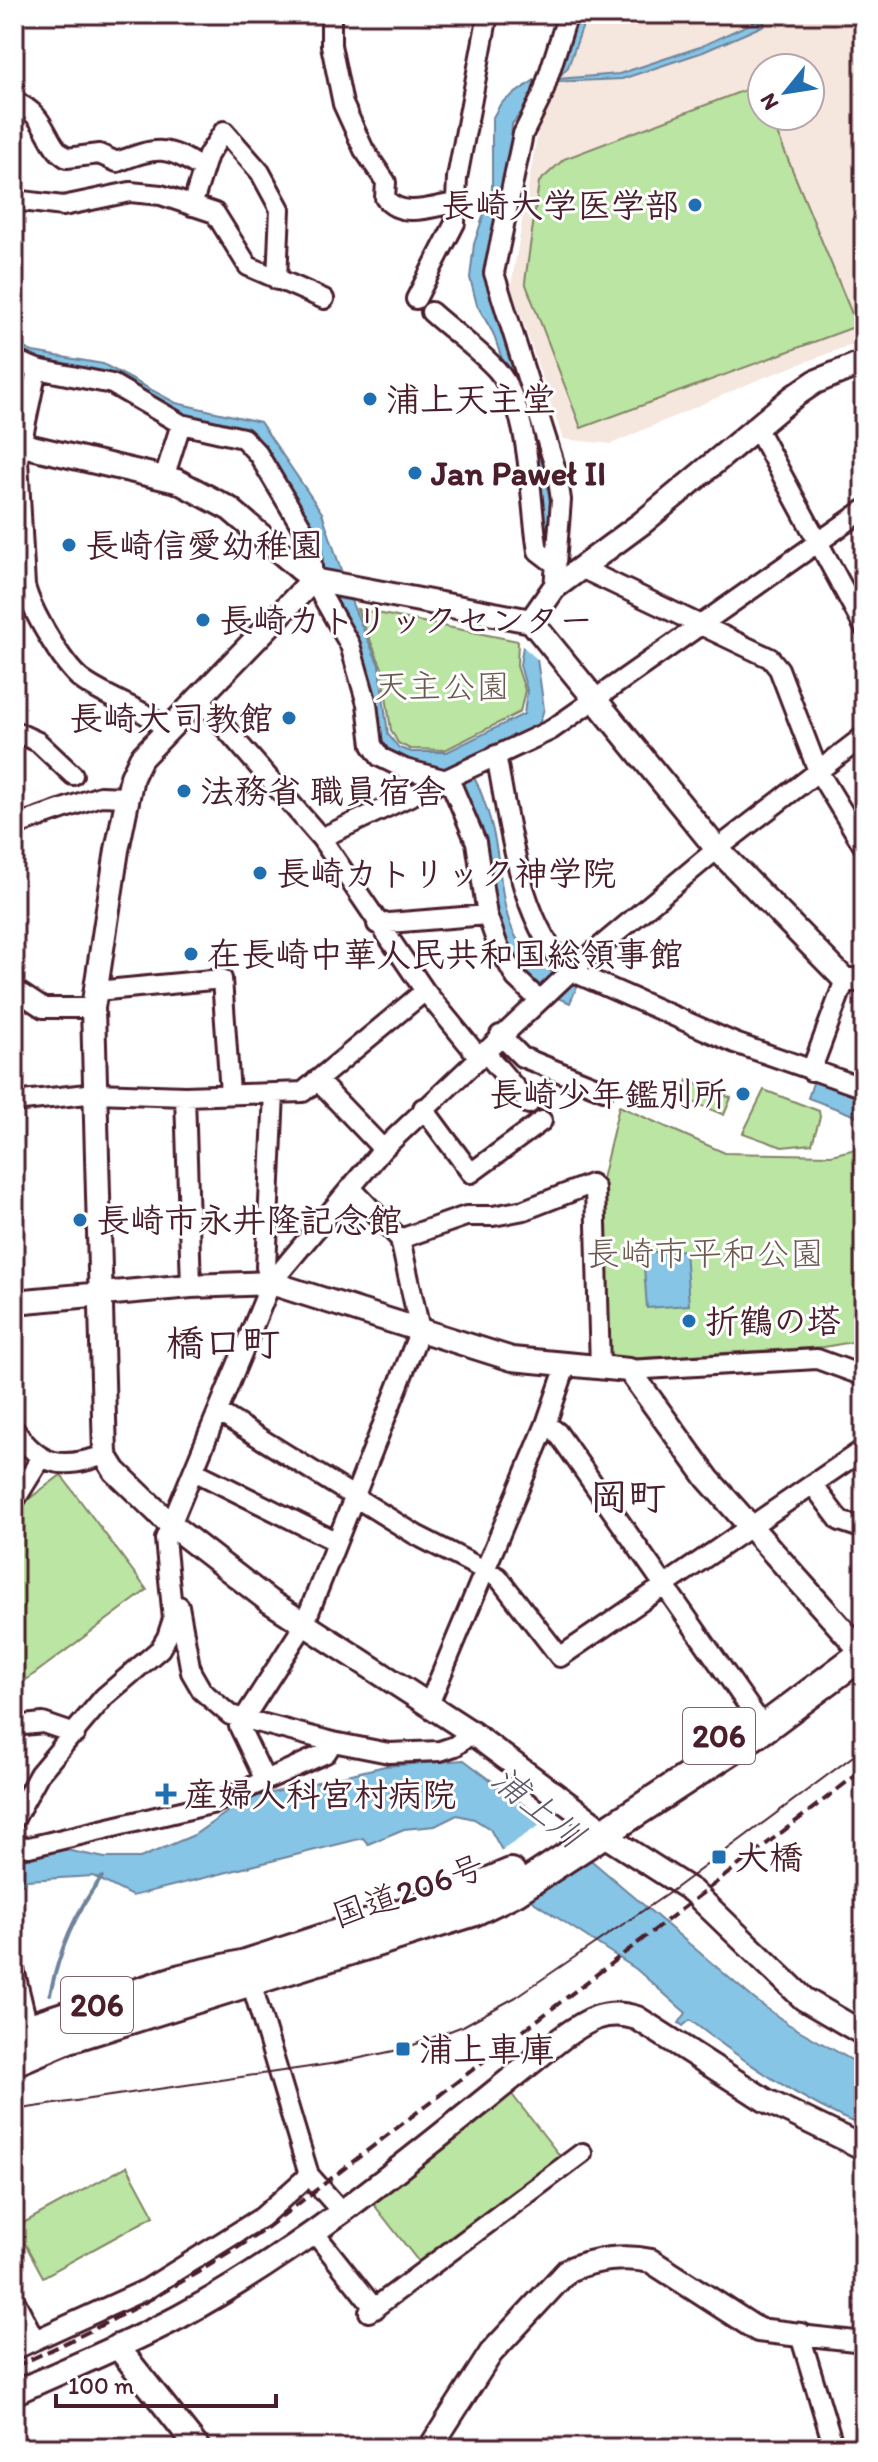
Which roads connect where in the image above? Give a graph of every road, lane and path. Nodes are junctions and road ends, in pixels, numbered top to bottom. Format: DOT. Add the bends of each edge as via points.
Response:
graph roads {
  1 [pos="331,14"];
  2 [pos="488,14"];
  3 [pos="568,14"];
  4 [pos="14,101"];
  5 [pos="202,169"];
  6 [pos="14,200"];
  7 [pos="454,203"];
  8 [pos="192,206"];
  9 [pos="277,280"];
  10 [pos="324,299"];
  11 [pos="416,299"];
  12 [pos="431,312"];
  13 [pos="14,360"];
  14 [pos="864,362"];
  15 [pos="37,369"];
  16 [pos="181,424"];
  17 [pos="756,427"];
  18 [pos="17,444"];
  19 [pos="164,478"];
  20 [pos="862,516"];
  21 [pos="818,542"];
  22 [pos="555,564"];
  23 [pos="583,569"];
  24 [pos="317,581"];
  25 [pos="554,588"];
  26 [pos="22,608"];
  27 [pos="531,621"];
  28 [pos="698,626"];
  29 [pos="864,627"];
  30 [pos="199,698"];
  31 [pos="593,699"];
  32 [pos="167,730"];
  33 [pos="14,731"];
  34 [pos="864,736"];
  35 [pos="496,755"];
  36 [pos="818,771"];
  37 [pos="73,775"];
  38 [pos="445,778"];
  39 [pos="128,797"];
  40 [pos="14,826"];
  41 [pos="321,838"];
  42 [pos="864,847"];
  43 [pos="717,849"];
  44 [pos="487,915"];
  45 [pos="377,924"];
  46 [pos="569,974"];
  47 [pos="855,980"];
  48 [pos="14,989"];
  49 [pos="425,991"];
  50 [pos="541,997"];
  51 [pos="95,999"];
  52 [pos="500,1035"];
  53 [pos="481,1053"];
  54 [pos="811,1071"];
  55 [pos="317,1080"];
  56 [pos="864,1088"];
  57 [pos="604,1090"];
  58 [pos="96,1093"];
  59 [pos="230,1093"];
  60 [pos="274,1093"];
  61 [pos="185,1096"];
  62 [pos="14,1102"];
  63 [pos="529,1104"];
  64 [pos="423,1108"];
  65 [pos="542,1121"];
  66 [pos="383,1149"];
  67 [pos="351,1188"];
  68 [pos="400,1239"];
  69 [pos="271,1283"];
  70 [pos="191,1286"];
  71 [pos="98,1294"];
  72 [pos="14,1302"];
  73 [pos="420,1330"];
  74 [pos="566,1366"];
  75 [pos="600,1368"];
  76 [pos="629,1370"];
  77 [pos="864,1376"];
  78 [pos="218,1412"];
  79 [pos="546,1424"];
  80 [pos="14,1429"];
  81 [pos="864,1449"];
  82 [pos="105,1455"];
  83 [pos="41,1458"];
  84 [pos="194,1471"];
  85 [pos="813,1485"];
  86 [pos="17,1497"];
  87 [pos="354,1498"];
  88 [pos="171,1525"];
  89 [pos="752,1527"];
  90 [pos="864,1529"];
  91 [pos="335,1541"];
  92 [pos="168,1565"];
  93 [pos="486,1569"];
  94 [pos="662,1586"];
  95 [pos="304,1625"];
  96 [pos="861,1645"];
  97 [pos="429,1704"];
  98 [pos="245,1718"];
  99 [pos="758,1720"];
  100 [pos="14,1726"];
  101 [pos="472,1733"];
  102 [pos="75,1734"];
  103 [pos="333,1742"];
  104 [pos="265,1780"];
  105 [pos="14,1820"];
  106 [pos="586,1834"];
  107 [pos="14,1846"];
  108 [pos="14,1969"];
  109 [pos="248,1972"];
  110 [pos="864,2034"];
  111 [pos="20,2044"];
  112 [pos="864,2148"];
  113 [pos="582,2153"];
  114 [pos="309,2175"];
  115 [pos="341,2211"];
  116 [pos="313,2231"];
  117 [pos="14,2299"];
  118 [pos="800,2335"];
  119 [pos="35,2340"];
  120 [pos="864,2342"];
  121 [pos="117,2346"];
  122 [pos="14,2350"];
  123 [pos="14,2393"];
  124 [pos="195,2447"];
  125 [pos="430,2448"];
  126 [pos="834,2448"];
  1 -- 7 [label="street" via="331,45 343,104 386,182 385,198 412,211"];
  2 -- 7 [label="street"];
  3 -- 22 [label="street" via="542,96 523,134 494,273 557,473 561,500"];
  4 -- 5 [label="street" via="43,121 67,158 99,154 117,162 158,148 177,151"];
  5 -- 8 [label="street"];
  5 -- 9 [label="street" via="224,131 260,172 280,209"];
  6 -- 8 [label="street" via="63,206 145,191"];
  7 -- 11 [label="street" via="455,223"];
  8 -- 9 [label="street" via="220,218 248,266"];
  9 -- 10 [label="street"];
  12 -- 22 [label="street" via="497,370 509,388 532,470 538,551"];
  13 -- 15 [label="street"];
  14 -- 17 [label="street" via="815,382"];
  15 -- 16 [label="street" via="112,384"];
  15 -- 18 [label="street"];
  16 -- 19 [label="street"];
  16 -- 24 [label="street" via="243,438 258,454 310,541"];
  17 -- 21 [label="street"];
  17 -- 23 [label="street"];
  18 -- 19 [label="street"];
  18 -- 26 [label="street"];
  19 -- 24 [label="street" via="197,489 230,509"];
  20 -- 21 [label="street"];
  21 -- 28 [label="street"];
  21 -- 29 [label="street"];
  22 -- 25 [label="street"];
  23 -- 25 [label="street"];
  23 -- 28 [label="street"];
  24 -- 27 [label="street"];
  24 -- 30 [label="street"];
  24 -- 38 [label="street" via="350,645 372,745 392,763"];
  25 -- 27 [label="street"];
  26 -- 32 [label="street" via="82,680"];
  27 -- 31 [label="street"];
  28 -- 31 [label="street"];
  28 -- 36 [label="street" via="770,658"];
  30 -- 32 [label="street"];
  30 -- 41 [label="street"];
  31 -- 35 [label="street" via="551,730"];
  31 -- 43 [label="street"];
  32 -- 39 [label="street" via="141,758"];
  33 -- 37 [label="street" via="38,742"];
  34 -- 36 [label="street"];
  35 -- 38 [label="street"];
  35 -- 46 [label="street" via="533,914"];
  36 -- 42 [label="street"];
  36 -- 43 [label="street"];
  38 -- 41 [label="street"];
  38 -- 44 [label="street" via="463,804 476,842"];
  39 -- 40 [label="street" via="100,796"];
  39 -- 51 [label="street"];
  41 -- 45 [label="street"];
  43 -- 46 [label="street"];
  43 -- 47 [label="street"];
  44 -- 45 [label="street"];
  44 -- 50 [label="street" via="516,978"];
  45 -- 49 [label="street"];
  46 -- 50 [label="street"];
  46 -- 54 [label="street"];
  47 -- 54 [label="street"];
  48 -- 51 [label="street" via="43,1008"];
  49 -- 53 [label="street"];
  49 -- 55 [label="street"];
  50 -- 52 [label="street"];
  51 -- 58 [label="street"];
  51 -- 59 [label="street" via="222,979"];
  52 -- 53 [label="street"];
  52 -- 57 [label="street" via="522,1057"];
  53 -- 63 [label="street"];
  53 -- 64 [label="street"];
  54 -- 56 [label="street"];
  55 -- 60 [label="street" via="303,1092"];
  55 -- 66 [label="street"];
  58 -- 61 [label="street"];
  58 -- 62 [label="street"];
  58 -- 71 [label="street"];
  59 -- 60 [label="street"];
  59 -- 61 [label="street"];
  60 -- 69 [label="street" via="266,1267"];
  61 -- 70 [label="street"];
  64 -- 65 [label="street" via="471,1173"];
  64 -- 66 [label="street"];
  66 -- 67 [label="street"];
  67 -- 68 [label="street"];
  67 -- 69 [label="street"];
  68 -- 73 [label="street"];
  68 -- 75 [label="street" via="466,1216 524,1210 591,1184"];
  69 -- 70 [label="street"];
  69 -- 73 [label="street"];
  69 -- 78 [label="street"];
  70 -- 71 [label="street"];
  71 -- 72 [label="street"];
  71 -- 82 [label="street"];
  73 -- 74 [label="street" via="512,1359"];
  73 -- 87 [label="street"];
  74 -- 75 [label="street"];
  74 -- 79 [label="street"];
  75 -- 76 [label="street"];
  76 -- 77 [label="street" via="817,1359"];
  76 -- 89 [label="street" via="685,1451"];
  78 -- 84 [label="street"];
  78 -- 87 [label="street"];
  79 -- 93 [label="street"];
  79 -- 94 [label="street" via="557,1432"];
  80 -- 83 [label="street"];
  81 -- 85 [label="street"];
  82 -- 83 [label="street" via="63,1465"];
  82 -- 88 [label="street"];
  83 -- 86 [label="street"];
  84 -- 88 [label="street"];
  84 -- 91 [label="street"];
  85 -- 89 [label="street"];
  85 -- 90 [label="street" via="840,1521"];
  87 -- 91 [label="street"];
  87 -- 93 [label="street"];
  88 -- 92 [label="street" via="165,1539"];
  88 -- 95 [label="street"];
  89 -- 94 [label="street"];
  89 -- 96 [label="street"];
  91 -- 95 [label="street"];
  92 -- 98 [label="street" via="191,1672 230,1715"];
  92 -- 102 [label="street" via="173,1619 167,1637 104,1697"];
  93 -- 94 [label="street" via="498,1577 560,1657"];
  93 -- 97 [label="street"];
  94 -- 99 [label="street"];
  95 -- 97 [label="street"];
  95 -- 98 [label="street"];
  96 -- 99 [label="highway, 国道206号 / 206"];
  97 -- 101 [label="street"];
  98 -- 103 [label="street"];
  98 -- 104 [label="street" via="239,1726"];
  99 -- 106 [label="highway, 国道206号 / 206"];
  100 -- 102 [label="street" via="43,1723"];
  101 -- 103 [label="street" via="440,1751 389,1753"];
  101 -- 106 [label="street"];
  102 -- 105 [label="street" via="39,1774"];
  103 -- 104 [label="street" via="326,1753"];
  104 -- 107 [label="street" via="215,1803 29,1847"];
  106 -- 109 [label="highway, 国道206号 / 206" via="472,1912"];
  106 -- 110 [label="street" via="692,1891 804,1999"];
  108 -- 111 [label="street"];
  109 -- 111 [label="highway, 国道206号 / 206"];
  109 -- 114 [label="street"];
  112 -- 115 [label="street" via="765,2100 637,2018 613,2013 585,2021"];
  113 -- 116 [label="street" via="372,2310"];
  114 -- 115 [label="street"];
  114 -- 119 [label="street" via="262,2217 147,2289"];
  115 -- 116 [label="street"];
  116 -- 121 [label="street" via="180,2317"];
  117 -- 119 [label="street"];
  118 -- 120 [label="street"];
  118 -- 125 [label="street" via="758,2330 651,2261 633,2257 584,2263 568,2270 491,2353"];
  118 -- 126 [label="street"];
  119 -- 122 [label="street"];
  121 -- 123 [label="street"];
  121 -- 124 [label="street"];
}
